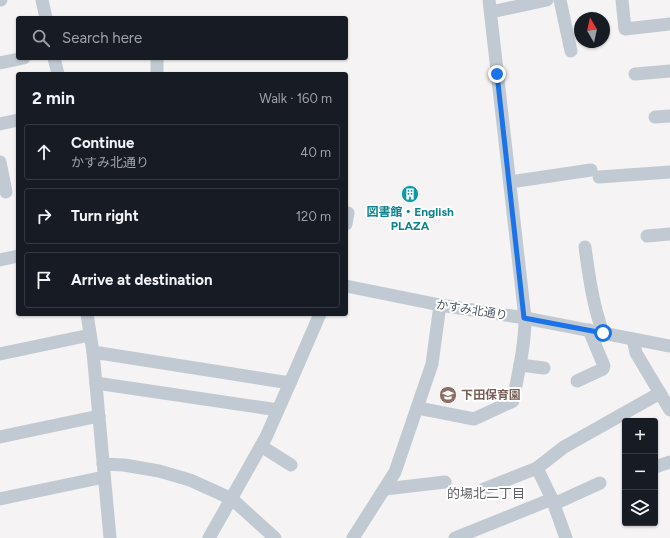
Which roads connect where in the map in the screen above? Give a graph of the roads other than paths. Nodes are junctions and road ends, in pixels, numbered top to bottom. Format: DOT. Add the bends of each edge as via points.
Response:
graph roads {
  1 [pos="42,0"];
  2 [pos="547,0"];
  3 [pos="560,0"];
  4 [pos="622,0"];
  5 [pos="490,6"];
  6 [pos="46,16"];
  7 [pos="670,24"];
  8 [pos="571,51"];
  9 [pos="16,60"];
  10 [pos="54,60"];
  11 [pos="157,60"];
  12 [pos="0,63"];
  13 [pos="670,71"];
  14 [pos="58,72"];
  15 [pos="157,72"];
  16 [pos="635,74"];
  17 [pos="670,116"];
  18 [pos="655,117"];
  19 [pos="16,120"];
  20 [pos="0,124"];
  21 [pos="0,162"];
  22 [pos="670,172"];
  23 [pos="510,182"];
  24 [pos="6,192"];
  25 [pos="670,234"];
  26 [pos="647,236"];
  27 [pos="585,247"];
  28 [pos="16,256"];
  29 [pos="0,260"];
  30 [pos="348,286"];
  31 [pos="440,306"];
  32 [pos="87,316"];
  33 [pos="319,316"];
  34 [pos="524,318"];
  35 [pos="588,330"];
  36 [pos="603,333"];
  37 [pos="90,335"];
  38 [pos="633,339"];
  39 [pos="670,346"];
  40 [pos="93,352"];
  41 [pos="0,354"];
  42 [pos="520,365"];
  43 [pos="544,368"];
  44 [pos="577,381"];
  45 [pos="96,383"];
  46 [pos="290,383"];
  47 [pos="660,393"];
  48 [pos="418,408"];
  49 [pos="278,410"];
  50 [pos="670,410"];
  51 [pos="99,416"];
  52 [pos="0,437"];
  53 [pos="261,446"];
  54 [pos="670,462"];
  55 [pos="291,465"];
  56 [pos="658,466"];
  57 [pos="538,468"];
  58 [pos="104,470"];
  59 [pos="445,482"];
  60 [pos="600,483"];
  61 [pos="385,489"];
  62 [pos="484,489"];
  63 [pos="0,499"];
  64 [pos="232,499"];
  65 [pos="553,502"];
  66 [pos="110,538"];
  67 [pos="209,538"];
  68 [pos="276,538"];
  69 [pos="353,538"];
  70 [pos="455,538"];
  71 [pos="566,538"];
  1 -- 6 [label="street"];
  2 -- 5 [label="street"];
  3 -- 8 [label="street"];
  4 -- 7 [label="street" via="625,29"];
  5 -- 23 [label="street"];
  9 -- 12 [label="street"];
  10 -- 14 [label="street"];
  11 -- 15 [label="street"];
  13 -- 16 [label="street"];
  17 -- 18 [label="street"];
  19 -- 20 [label="street"];
  21 -- 24 [label="street"];
  22 -- 23 [label="street" via="595,173"];
  23 -- 34 [label="street"];
  25 -- 26 [label="street"];
  27 -- 36 [label="street" via="590,287"];
  28 -- 29 [label="street"];
  30 -- 31 [label="street, かすみ北通り"];
  31 -- 34 [label="street, かすみ北通り"];
  31 -- 48 [label="street" via="432,364"];
  32 -- 37 [label="street"];
  33 -- 46 [label="street"];
  34 -- 35 [label="street, かすみ北通り"];
  34 -- 42 [label="street" via="525,332"];
  35 -- 36 [label="street, かすみ北通り"];
  35 -- 44 [label="street" via="604,366 603,369"];
  36 -- 38 [label="street, かすみ北通り"];
  37 -- 40 [label="street"];
  37 -- 41 [label="street"];
  38 -- 39 [label="street, かすみ北通り"];
  38 -- 47 [label="street" via="636,353"];
  40 -- 45 [label="street"];
  40 -- 46 [label="street"];
  42 -- 43 [label="street"];
  42 -- 48 [label="street" via="513,402 474,419"];
  45 -- 49 [label="street"];
  45 -- 51 [label="street"];
  46 -- 49 [label="street"];
  47 -- 50 [label="street"];
  47 -- 57 [label="street" via="564,447"];
  48 -- 61 [label="street" via="395,472"];
  49 -- 53 [label="street"];
  51 -- 52 [label="street"];
  51 -- 58 [label="street"];
  53 -- 55 [label="street"];
  53 -- 64 [label="street"];
  54 -- 56 [label="street"];
  57 -- 62 [label="street"];
  57 -- 65 [label="street"];
  58 -- 63 [label="street"];
  58 -- 64 [label="street" via="124,465 159,471 190,480"];
  58 -- 66 [label="street"];
  59 -- 61 [label="street"];
  60 -- 65 [label="street"];
  61 -- 69 [label="street"];
  64 -- 67 [label="street"];
  64 -- 68 [label="street"];
  65 -- 70 [label="street"];
  65 -- 71 [label="street"];
}
